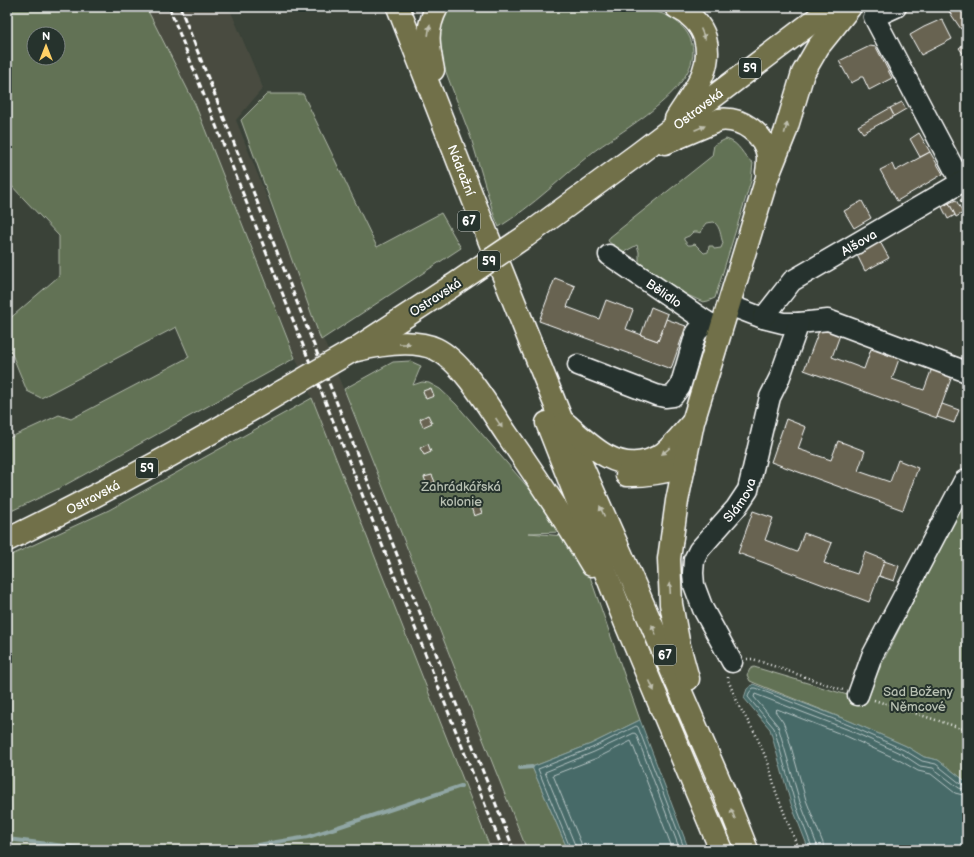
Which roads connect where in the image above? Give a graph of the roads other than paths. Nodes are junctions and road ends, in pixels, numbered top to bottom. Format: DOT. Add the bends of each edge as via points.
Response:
graph roads {
  1 [pos="389,7"];
  2 [pos="398,7"];
  3 [pos="436,7"];
  4 [pos="676,7"];
  5 [pos="832,7"];
  6 [pos="850,7"];
  7 [pos="896,7"];
  8 [pos="444,124"];
  9 [pos="669,130"];
  10 [pos="638,154"];
  11 [pos="767,178"];
  12 [pos="964,181"];
  13 [pos="609,255"];
  14 [pos="729,305"];
  15 [pos="763,318"];
  16 [pos="798,323"];
  17 [pos="714,325"];
  18 [pos="352,351"];
  19 [pos="578,366"];
  20 [pos="967,372"];
  21 [pos="693,422"];
  22 [pos="557,428"];
  23 [pos="580,462"];
  24 [pos="684,467"];
  25 [pos="967,479"];
  26 [pos="7,540"];
  27 [pos="626,624"];
  28 [pos="732,662"];
  29 [pos="858,695"];
  30 [pos="722,788"];
  31 [pos="721,850"];
  32 [pos="747,850"];
  1 -- 22 [label="main road, 67" via="482,256"];
  2 -- 8 [label="main road, Nádražní / 67"];
  8 -- 3 [label="main road, one-way" via="428,48 428,28"];
  4 -- 9 [label="main road, one-way" via="698,25 704,34 708,55 701,79"];
  5 -- 9 [label="main road, Ostravská / 59"];
  11 -- 6 [label="main road, one-way" via="803,73 818,47"];
  7 -- 12 [label="street" via="874,18"];
  8 -- 22 [label="main road, Nádražní / 67"];
  9 -- 10 [label="main road, Ostravská / 59"];
  10 -- 11 [label="main road, one-way" via="719,120 733,121 751,129 764,143 768,156"];
  10 -- 18 [label="main road, Ostravská / 59, bridge" via="526,236"];
  11 -- 14 [label="main road, 67"];
  12 -- 15 [label="street, Alšova" via="792,281"];
  13 -- 17 [label="street, Bělidlo"];
  14 -- 15 [label="street"];
  14 -- 17 [label="main road, 67"];
  15 -- 16 [label="street" via="782,323"];
  16 -- 20 [label="street" via="828,320"];
  16 -- 28 [label="street, Slámova" via="779,379 770,397 748,490 736,508 699,550 694,560 694,585 703,610"];
  17 -- 19 [label="street" via="697,332 680,387 673,396 656,395"];
  17 -- 21 [label="main road, 67"];
  18 -- 26 [label="main road, Ostravská / 59, bridge" via="217,431"];
  18 -- 27 [label="main road, one-way" via="374,346 413,344 437,350 454,362 487,405 562,515"];
  21 -- 22 [label="main road, 67, one-way" via="663,454 633,464 609,458"];
  21 -- 24 [label="main road"];
  22 -- 23 [label="main road, 67"];
  22 -- 27 [label="main road, 67"];
  23 -- 24 [label="main road" via="607,473 639,476"];
  30 -- 23 [label="main road, 67, one-way"];
  30 -- 24 [label="main road, one-way" via="691,692 671,604 669,559"];
  25 -- 29 [label="street" via="872,656"];
  27 -- 31 [label="main road, 67, one-way"];
  32 -- 30 [label="main road, 67, one-way"];
}
